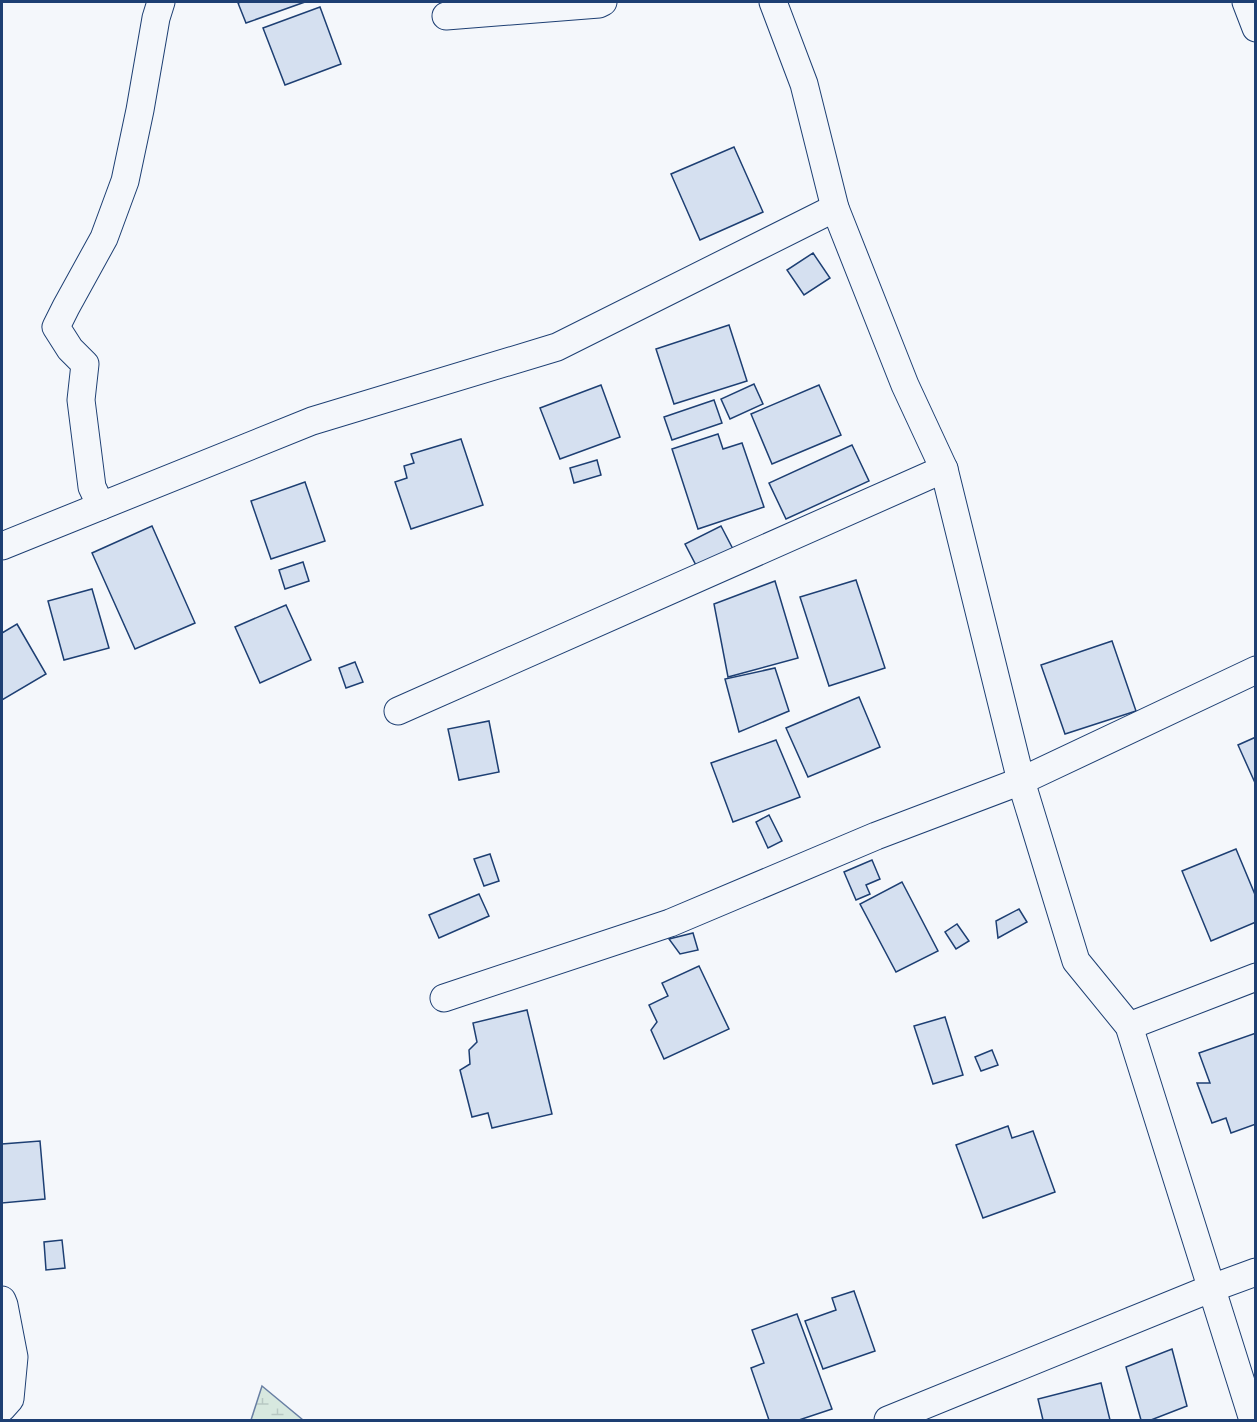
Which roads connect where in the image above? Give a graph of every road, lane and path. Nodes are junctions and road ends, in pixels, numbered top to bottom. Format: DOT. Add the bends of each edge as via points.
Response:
graph roads {
  1 [pos="161,2"];
  2 [pos="603,2"];
  3 [pos="773,2"];
  4 [pos="1246,2"];
  5 [pos="446,16"];
  6 [pos="1256,28"];
  7 [pos="835,208"];
  8 [pos="944,469"];
  9 [pos="101,506"];
  10 [pos="2,546"];
  11 [pos="1256,670"];
  12 [pos="398,711"];
  13 [pos="1021,781"];
  14 [pos="1256,977"];
  15 [pos="444,998"];
  16 [pos="1129,1026"];
  17 [pos="1256,1272"];
  18 [pos="1212,1288"];
  19 [pos="2,1300"];
  20 [pos="2,1408"];
  21 [pos="888,1420"];
  22 [pos="1253,1420"];
  1 -- 9 [label="street" via="125,181 104,238 56,327 85,364 81,400 92,487"];
  2 -- 5 [label="street"];
  3 -- 7 [label="street" via="804,84"];
  4 -- 6 [label="street"];
  7 -- 8 [label="street" via="904,385"];
  7 -- 9 [label="street" via="556,347 312,421"];
  8 -- 12 [label="street"];
  8 -- 13 [label="street"];
  9 -- 10 [label="street"];
  11 -- 13 [label="street"];
  13 -- 15 [label="street" via="670,923"];
  13 -- 16 [label="street" via="1076,961"];
  14 -- 16 [label="street"];
  16 -- 18 [label="street"];
  17 -- 18 [label="street"];
  18 -- 21 [label="street"];
  18 -- 22 [label="street"];
  19 -- 20 [label="street" via="14,1357 10,1399"];
}
